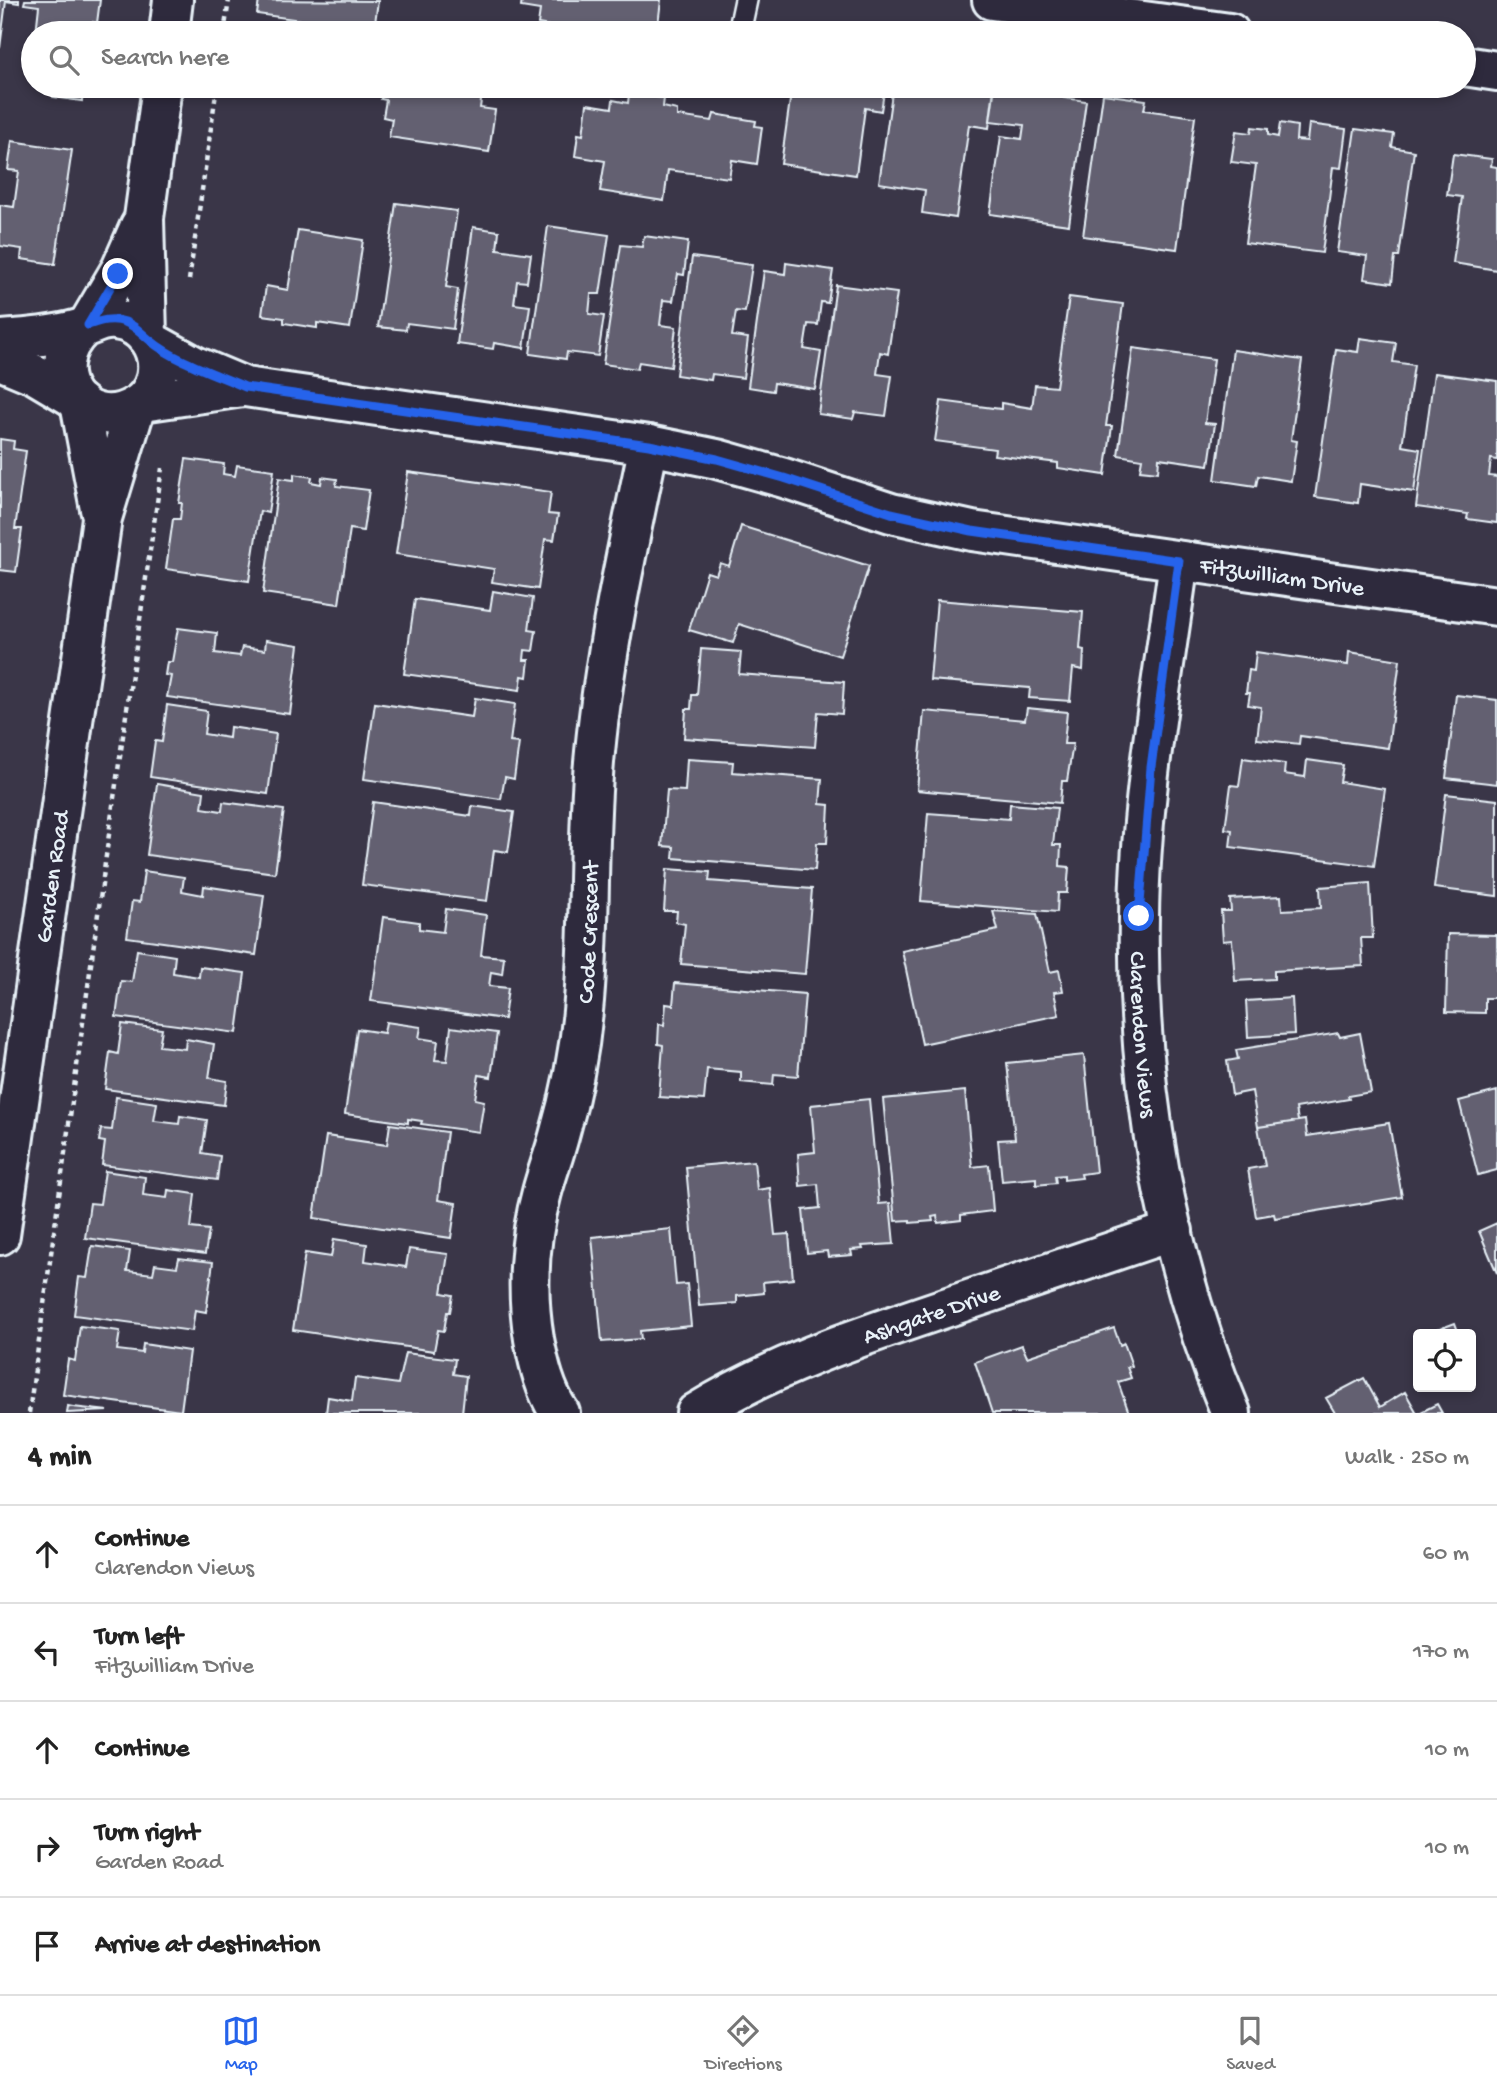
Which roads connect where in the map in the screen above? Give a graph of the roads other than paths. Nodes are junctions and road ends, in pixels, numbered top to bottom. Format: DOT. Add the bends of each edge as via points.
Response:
graph roads {
  1 [pos="173,0"];
  2 [pos="746,0"];
  3 [pos="992,0"];
  4 [pos="170,21"];
  5 [pos="742,21"];
  6 [pos="1143,21"];
  7 [pos="1476,68"];
  8 [pos="1497,71"];
  9 [pos="160,98"];
  10 [pos="144,218"];
  11 [pos="85,327"];
  12 [pos="148,339"];
  13 [pos="0,340"];
  14 [pos="0,360"];
  15 [pos="245,387"];
  16 [pos="77,400"];
  17 [pos="139,404"];
  18 [pos="649,445"];
  19 [pos="102,518"];
  20 [pos="1179,561"];
  21 [pos="1497,607"];
  22 [pos="1173,1231"];
  23 [pos="0,1235"];
  24 [pos="560,1413"];
  25 [pos="696,1413"];
  26 [pos="1231,1413"];
  1 -- 4 [label="street"];
  2 -- 5 [label="lane"];
  3 -- 6 [label="street"];
  7 -- 8 [label="street"];
  9 -- 10 [label="street"];
  10 -- 11 [label="street" via="121,270"];
  10 -- 12 [label="street"];
  11 -- 12 [label="street" via="113,319 126,322"];
  11 -- 13 [label="street"];
  11 -- 16 [label="street" via="71,340 62,369"];
  12 -- 15 [label="street, Fitzwilliam Drive"];
  12 -- 17 [label="street" via="156,353 156,380"];
  14 -- 16 [label="street" via="36,374"];
  15 -- 17 [label="street, Fitzwilliam Drive"];
  15 -- 18 [label="street, Fitzwilliam Drive"];
  16 -- 17 [label="street" via="107,414 122,413"];
  16 -- 19 [label="street, Garden Road"];
  17 -- 19 [label="street, Garden Road"];
  18 -- 20 [label="street, Fitzwilliam Drive" via="717,459 891,513 972,531"];
  18 -- 24 [label="street, Code Crescent" via="614,621 595,752 578,1054 541,1194 529,1273 538,1363"];
  19 -- 23 [label="street, Garden Road"];
  20 -- 21 [label="street, Fitzwilliam Drive"];
  20 -- 22 [label="street, Clarendon Views" via="1155,731 1139,916 1143,1053 1158,1166"];
  22 -- 25 [label="street, Ashgate Drive" via="864,1336 788,1365"];
  22 -- 26 [label="street, Clarendon Views" via="1196,1316"];
}
